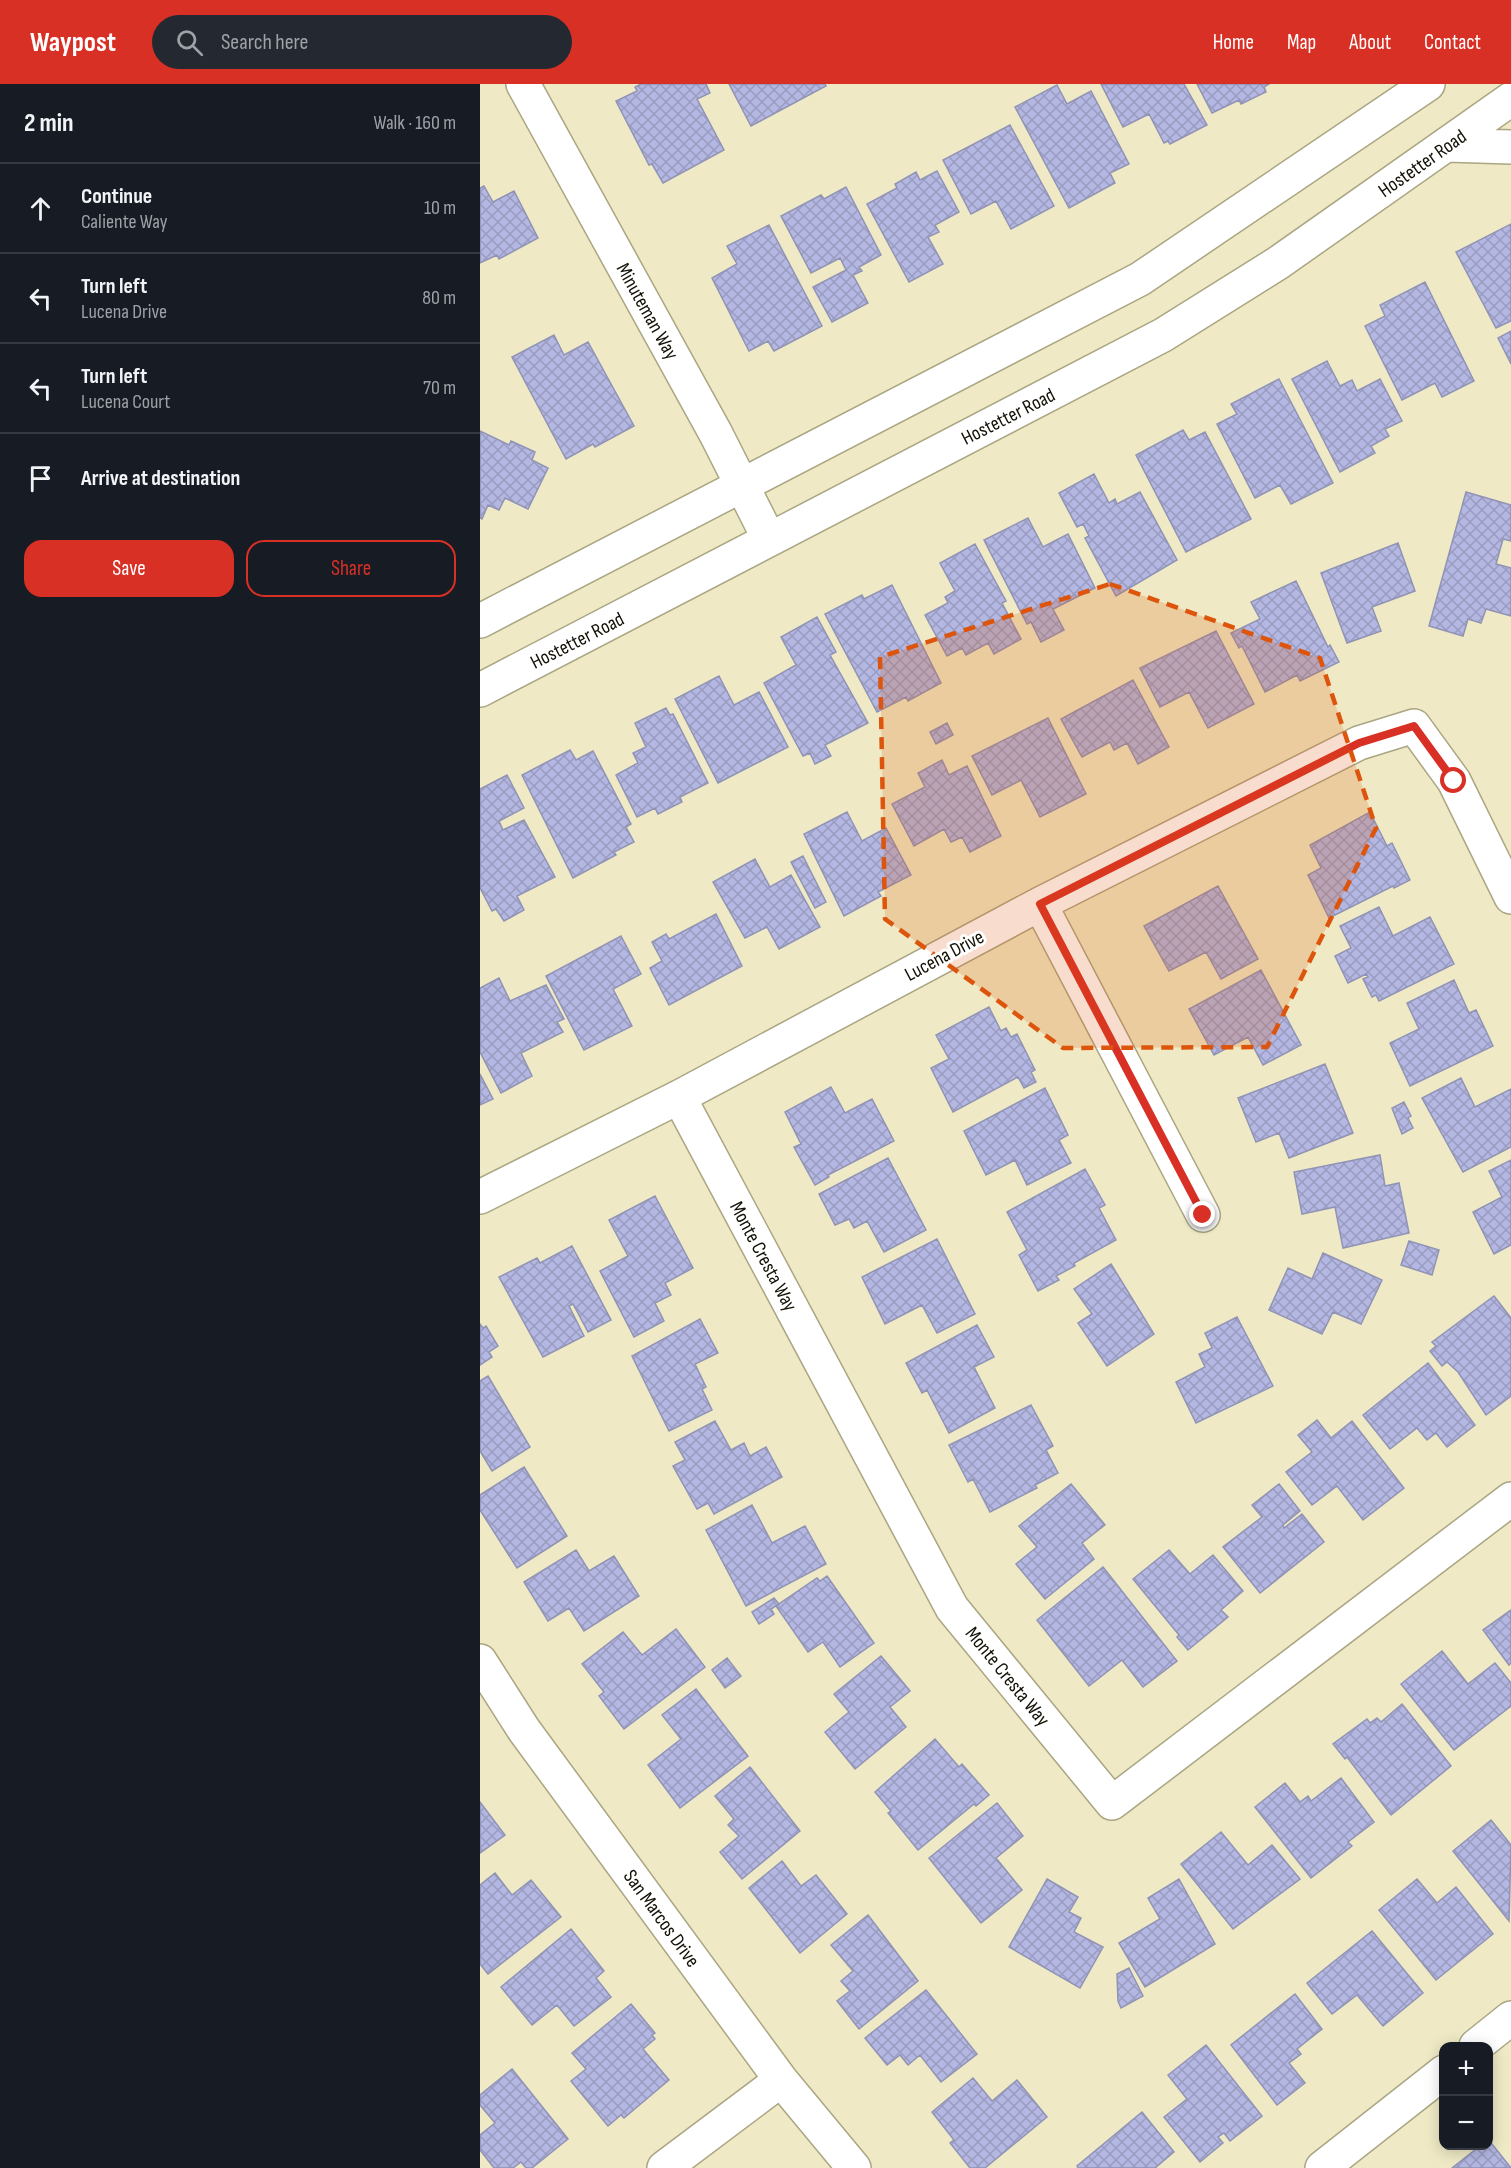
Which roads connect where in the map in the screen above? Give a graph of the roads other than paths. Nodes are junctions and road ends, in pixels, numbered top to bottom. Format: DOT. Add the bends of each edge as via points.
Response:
graph roads {
  1 [pos="524,84"];
  2 [pos="1423,86"];
  3 [pos="1511,99"];
  4 [pos="1448,146"];
  5 [pos="1511,147"];
  6 [pos="741,485"];
  7 [pos="769,539"];
  8 [pos="480,621"];
  9 [pos="480,690"];
  10 [pos="1511,897"];
  11 [pos="1040,904"];
  12 [pos="679,1097"];
  13 [pos="480,1197"];
  14 [pos="1203,1215"];
  15 [pos="1511,1499"];
  16 [pos="480,1661"];
  17 [pos="1511,2019"];
  18 [pos="1481,2042"];
  19 [pos="1439,2075"];
  20 [pos="781,2080"];
  21 [pos="664,2168"];
  22 [pos="854,2168"];
  23 [pos="1322,2168"];
  1 -- 6 [label="street, Minuteman Way"];
  2 -- 6 [label="street" via="1140,279"];
  3 -- 4 [label="street, Hostetter Road"];
  4 -- 5 [label="street"];
  4 -- 7 [label="street, Hostetter Road" via="1278,263 1163,335"];
  6 -- 7 [label="street, Minuteman Way"];
  6 -- 8 [label="street"];
  7 -- 9 [label="street, Hostetter Road"];
  10 -- 11 [label="street, Lucena Drive" via="1454,781 1414,726 1359,743"];
  11 -- 12 [label="street, Lucena Drive"];
  11 -- 14 [label="street"];
  12 -- 13 [label="street, Lucena Drive"];
  12 -- 15 [label="street, Monte Cresta Way" via="952,1608 1112,1803"];
  16 -- 20 [label="street, San Marcos Drive" via="524,1730"];
  17 -- 18 [label="street"];
  19 -- 23 [label="street"];
  20 -- 21 [label="street"];
  20 -- 22 [label="street, San Marcos Drive"];
}
